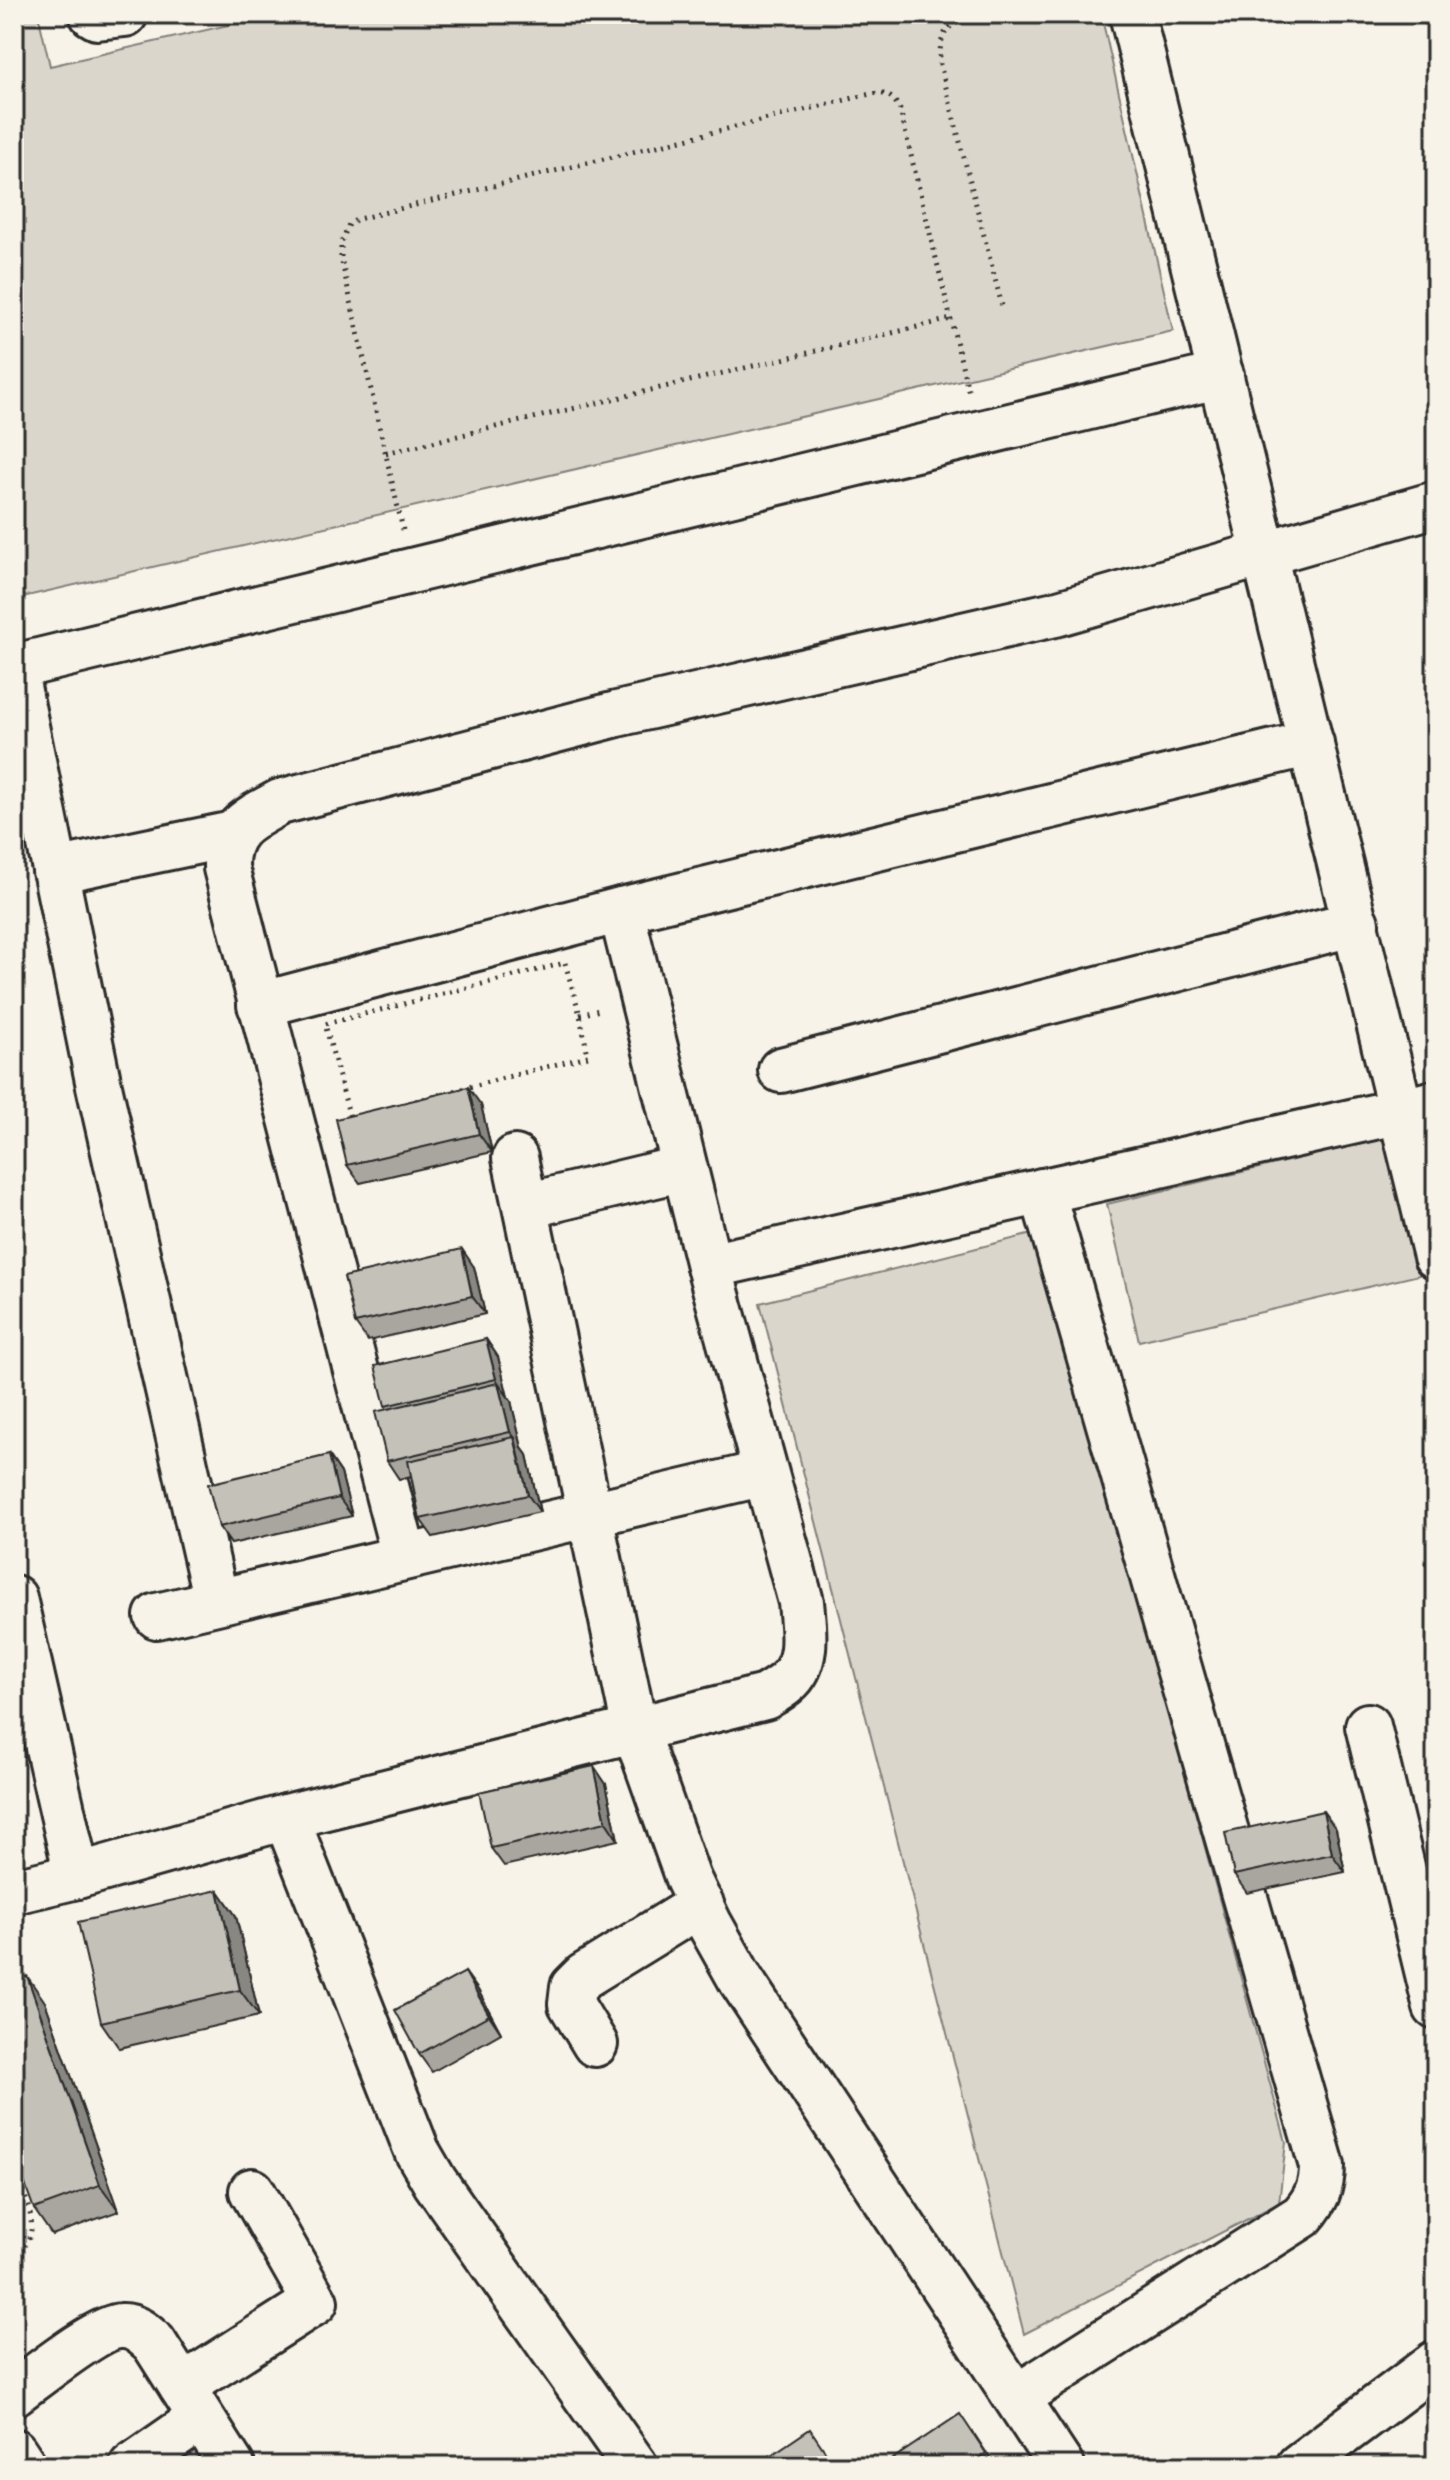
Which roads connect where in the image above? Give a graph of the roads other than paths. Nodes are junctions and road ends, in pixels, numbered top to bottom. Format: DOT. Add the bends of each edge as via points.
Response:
graph roads {
  1 [pos="92,14"];
  2 [pos="125,14"];
  3 [pos="1132,14"];
  4 [pos="1221,375"];
  5 [pos="1436,504"];
  6 [pos="1264,555"];
  7 [pos="1311,743"];
  8 [pos="233,834"];
  9 [pos="55,871"];
  10 [pos="621,910"];
  11 [pos="1356,923"];
  12 [pos="260,1005"];
  13 [pos="781,1070"];
  14 [pos="1419,1106"];
  15 [pos="515,1158"];
  16 [pos="684,1168"];
  17 [pos="1042,1191"];
  18 [pos="526,1206"];
  19 [pos="1436,1256"];
  20 [pos="709,1266"];
  21 [pos="765,1473"];
  22 [pos="591,1515"];
  23 [pos="404,1556"];
  24 [pos="14,1598"];
  25 [pos="216,1601"];
  26 [pos="157,1616"];
  27 [pos="1368,1726"];
  28 [pos="635,1730"];
  29 [pos="286,1817"];
  30 [pos="77,1876"];
  31 [pos="14,1891"];
  32 [pos="701,1904"];
  33 [pos="1436,2007"];
  34 [pos="595,2044"];
  35 [pos="252,2191"];
  36 [pos="1436,2363"];
  37 [pos="14,2393"];
  38 [pos="1017,2397"];
  39 [pos="192,2403"];
  40 [pos="14,2451"];
  41 [pos="24,2466"];
  42 [pos="132,2466"];
  43 [pos="232,2466"];
  44 [pos="635,2466"];
  45 [pos="1061,2466"];
  46 [pos="1299,2466"];
  1 -- 2 [label="street"];
  3 -- 4 [label="street"];
  4 -- 6 [label="street"];
  4 -- 9 [label="street" via="14,667"];
  5 -- 6 [label="street"];
  6 -- 7 [label="street"];
  6 -- 8 [label="street" via="1055,614 617,714 280,802"];
  7 -- 10 [label="street"];
  7 -- 11 [label="street"];
  8 -- 9 [label="street"];
  8 -- 12 [label="street" via="226,868"];
  9 -- 25 [label="street"];
  10 -- 12 [label="street"];
  10 -- 16 [label="street"];
  11 -- 13 [label="street"];
  11 -- 14 [label="street"];
  12 -- 23 [label="street"];
  14 -- 17 [label="street"];
  14 -- 19 [label="street"];
  15 -- 18 [label="street"];
  16 -- 18 [label="street"];
  16 -- 20 [label="street"];
  17 -- 20 [label="street"];
  17 -- 38 [label="street" via="1322,2166 1322,2181 1302,2216"];
  18 -- 22 [label="street"];
  20 -- 21 [label="street"];
  21 -- 22 [label="street"];
  21 -- 28 [label="street" via="801,1602 805,1640 800,1662 790,1680 765,1697"];
  22 -- 23 [label="street"];
  22 -- 28 [label="street"];
  23 -- 25 [label="street"];
  24 -- 30 [label="street"];
  25 -- 26 [label="street"];
  27 -- 33 [label="street"];
  28 -- 29 [label="street"];
  28 -- 32 [label="street"];
  29 -- 30 [label="street"];
  29 -- 44 [label="street" via="417,2151"];
  30 -- 31 [label="street"];
  32 -- 34 [label="street" via="573,1987 571,2004"];
  32 -- 38 [label="street" via="741,1980"];
  35 -- 39 [label="street" via="315,2302"];
  36 -- 46 [label="street"];
  37 -- 39 [label="street" via="101,2333 121,2326 138,2330 154,2343"];
  38 -- 45 [label="street"];
  39 -- 42 [label="street"];
  39 -- 43 [label="street"];
  40 -- 41 [label="street"];
}
